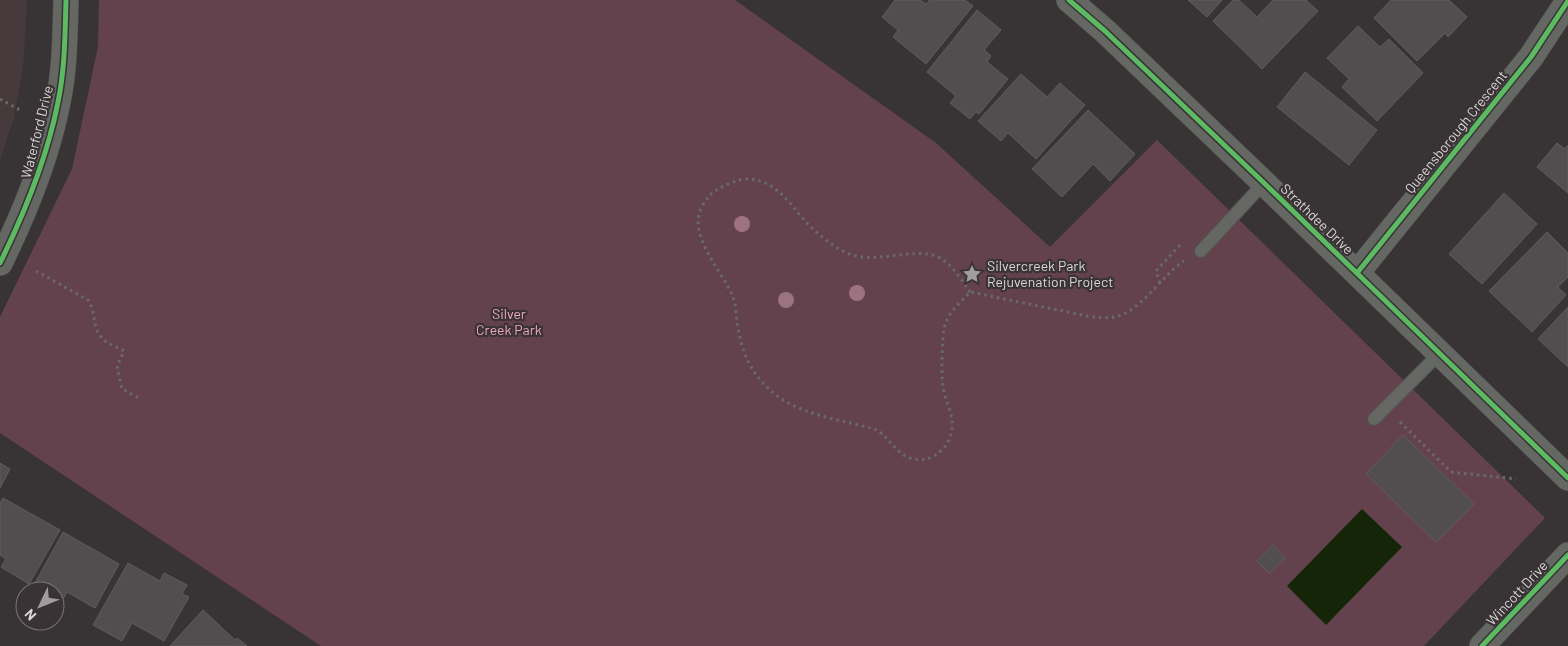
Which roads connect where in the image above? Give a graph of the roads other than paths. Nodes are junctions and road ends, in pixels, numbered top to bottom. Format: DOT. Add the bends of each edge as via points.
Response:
graph roads {
  1 [pos="66,0"];
  2 [pos="1069,0"];
  3 [pos="1568,2"];
  4 [pos="1264,183"];
  5 [pos="1201,251"];
  6 [pos="0,263"];
  7 [pos="1357,273"];
  8 [pos="1440,353"];
  9 [pos="1374,418"];
  10 [pos="1568,478"];
  11 [pos="1568,556"];
  12 [pos="1482,646"];
  1 -- 6 [label="street, Waterford Drive" via="58,103 35,184"];
  2 -- 4 [label="street, Strathdee Drive"];
  3 -- 7 [label="street, Queensborough Crescent" via="1531,57"];
  4 -- 5 [label="lane"];
  4 -- 7 [label="street, Strathdee Drive"];
  7 -- 8 [label="street, Strathdee Drive"];
  8 -- 9 [label="lane"];
  8 -- 10 [label="street, Strathdee Drive"];
  11 -- 12 [label="street, Wincott Drive"];
}
